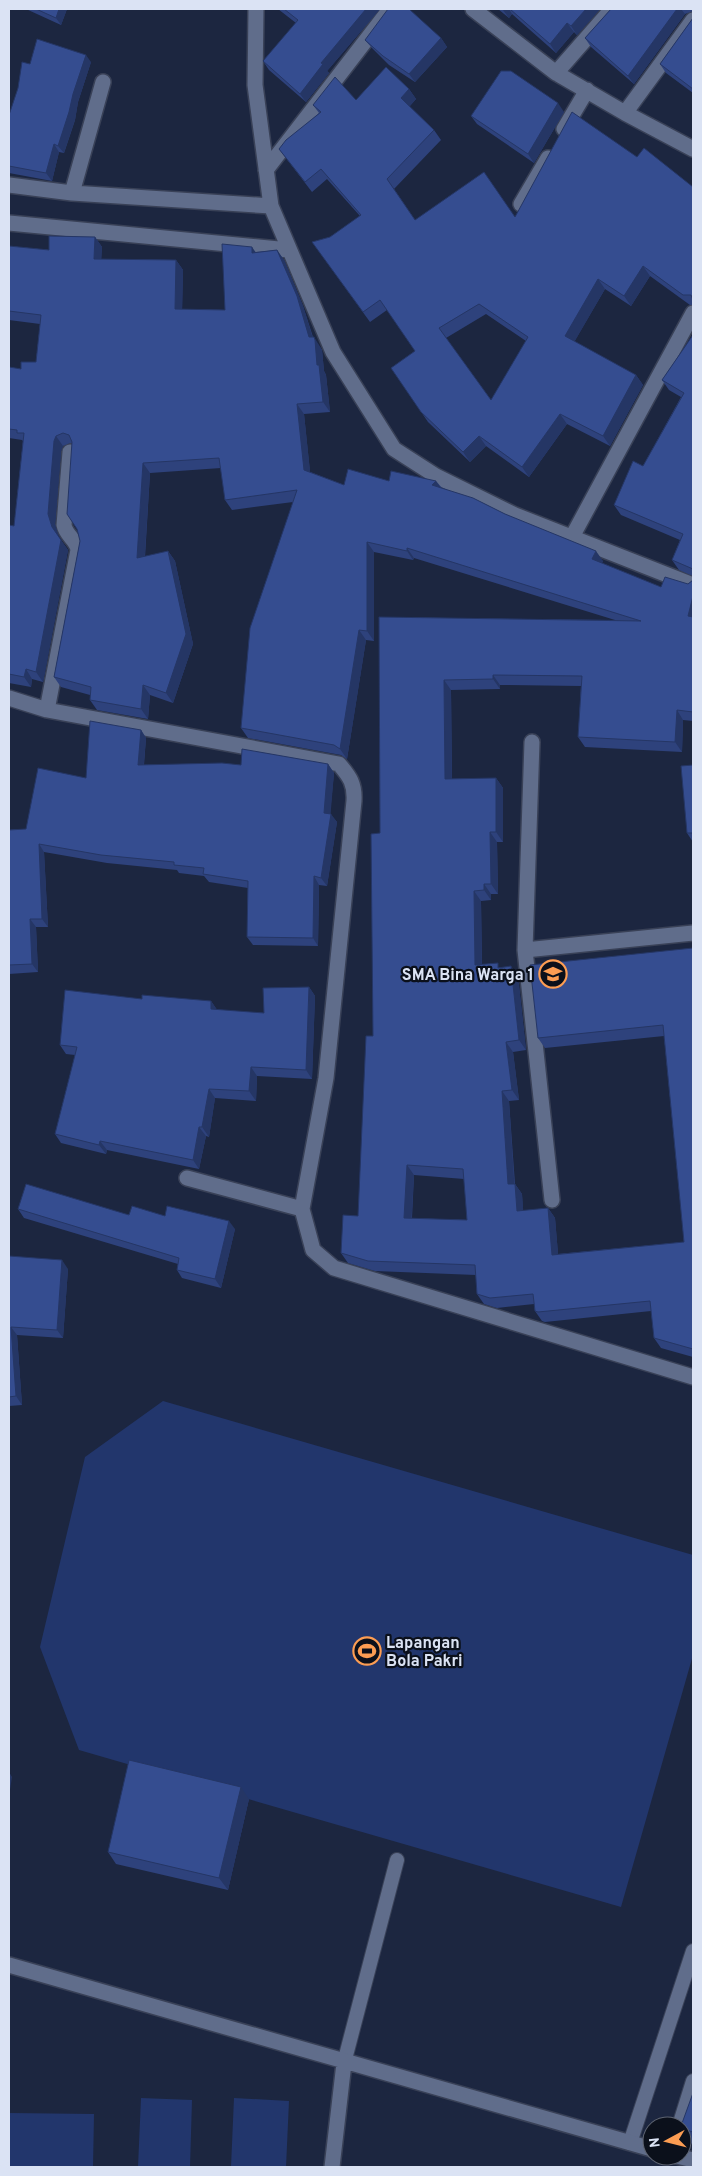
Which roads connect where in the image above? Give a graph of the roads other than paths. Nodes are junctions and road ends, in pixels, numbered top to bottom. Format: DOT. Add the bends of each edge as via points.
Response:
graph roads {
  1 [pos="256,9"];
  2 [pos="390,9"];
  3 [pos="473,9"];
  4 [pos="612,9"];
  5 [pos="693,20"];
  6 [pos="556,73"];
  7 [pos="103,82"];
  8 [pos="587,90"];
  9 [pos="625,113"];
  10 [pos="693,149"];
  11 [pos="266,170"];
  12 [pos="9,186"];
  13 [pos="72,193"];
  14 [pos="521,204"];
  15 [pos="271,206"];
  16 [pos="9,223"];
  17 [pos="289,250"];
  18 [pos="693,313"];
  19 [pos="70,452"];
  20 [pos="572,537"];
  21 [pos="693,585"];
  22 [pos="9,698"];
  23 [pos="47,710"];
  24 [pos="532,742"];
  25 [pos="693,933"];
  26 [pos="526,950"];
  27 [pos="187,1178"];
  28 [pos="552,1200"];
  29 [pos="302,1209"];
  30 [pos="693,1376"];
  31 [pos="398,1860"];
  32 [pos="693,1951"];
  33 [pos="9,1966"];
  34 [pos="344,2063"];
  35 [pos="693,2081"];
  36 [pos="682,2116"];
  37 [pos="630,2143"];
  38 [pos="642,2146"];
  39 [pos="332,2167"];
  1 -- 11 [label="street" via="255,85"];
  2 -- 11 [label="street"];
  3 -- 6 [label="street"];
  4 -- 6 [label="street"];
  5 -- 9 [label="street"];
  6 -- 8 [label="street"];
  7 -- 13 [label="street"];
  8 -- 9 [label="street"];
  8 -- 14 [label="street"];
  9 -- 10 [label="street"];
  11 -- 15 [label="street"];
  12 -- 13 [label="street"];
  13 -- 15 [label="street"];
  15 -- 17 [label="street"];
  16 -- 17 [label="street"];
  17 -- 20 [label="street" via="333,352 394,449 444,481 515,515"];
  18 -- 20 [label="street"];
  19 -- 23 [label="street" via="64,525 78,550"];
  20 -- 21 [label="street"];
  22 -- 23 [label="street"];
  23 -- 29 [label="street" via="339,764 351,778 355,788 354,801 326,1078"];
  24 -- 26 [label="street"];
  25 -- 26 [label="street"];
  26 -- 28 [label="street"];
  27 -- 29 [label="street"];
  29 -- 30 [label="street" via="313,1250 334,1268"];
  31 -- 34 [label="lane"];
  32 -- 37 [label="lane"];
  33 -- 34 [label="street"];
  34 -- 37 [label="street"];
  34 -- 39 [label="street"];
  35 -- 36 [label="lane"];
  37 -- 38 [label="street"];
}
